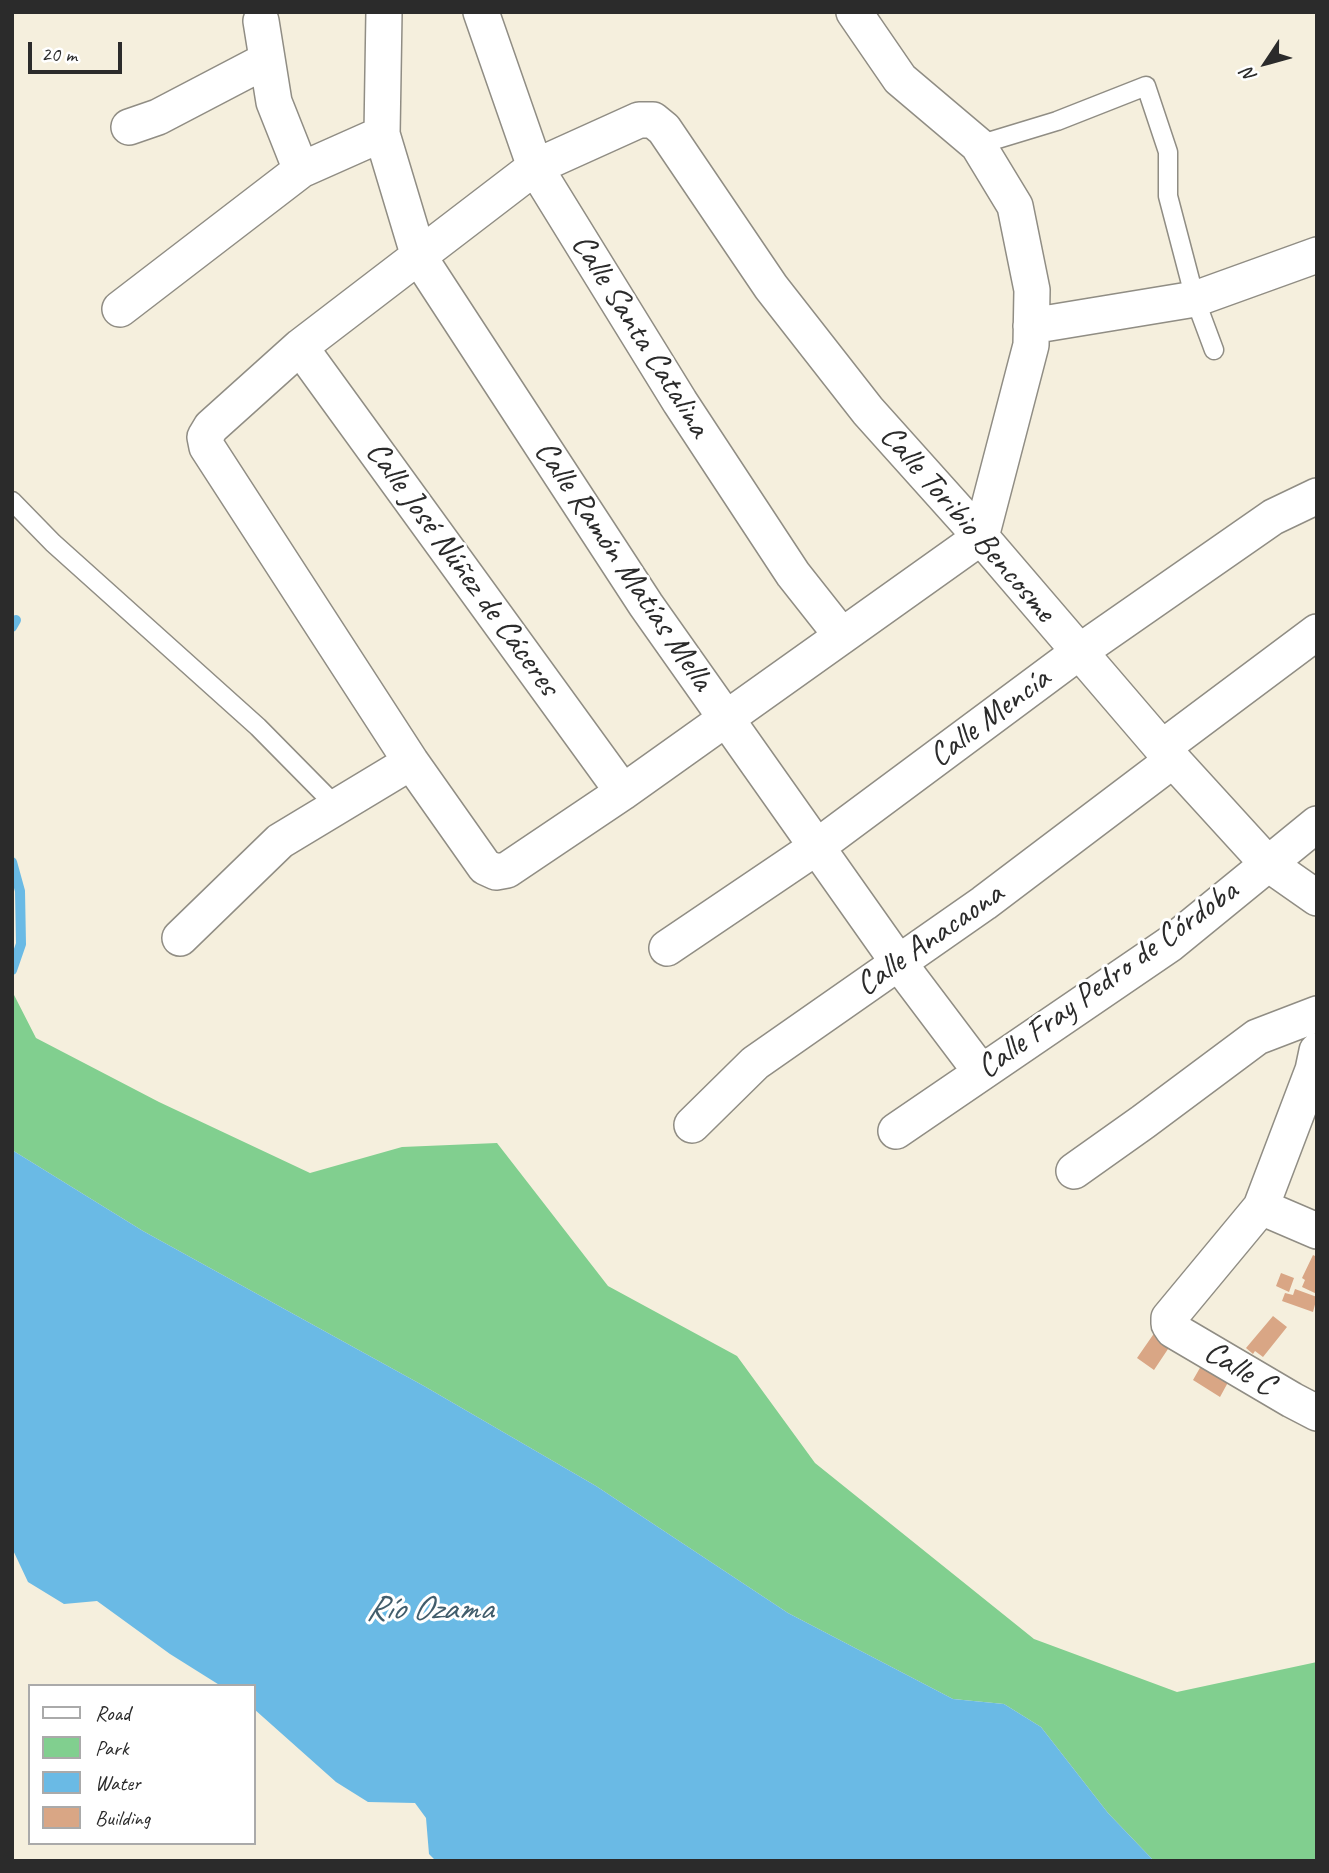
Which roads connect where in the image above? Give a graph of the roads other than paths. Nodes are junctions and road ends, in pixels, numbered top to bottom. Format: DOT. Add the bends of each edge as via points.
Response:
graph roads {
  1 [pos="384,12"];
  2 [pos="481,12"];
  3 [pos="854,12"];
  4 [pos="261,20"];
  5 [pos="267,60"];
  6 [pos="130,127"];
  7 [pos="382,134"];
  8 [pos="978,145"];
  9 [pos="535,167"];
  10 [pos="301,170"];
  11 [pos="1317,255"];
  12 [pos="418,257"];
  13 [pos="1195,299"];
  14 [pos="120,309"];
  15 [pos="1031,326"];
  16 [pos="300,347"];
  17 [pos="1214,350"];
  18 [pos="1317,496"];
  19 [pos="12,501"];
  20 [pos="981,537"];
  21 [pos="1317,632"];
  22 [pos="842,636"];
  23 [pos="1079,652"];
  24 [pos="726,719"];
  25 [pos="1167,754"];
  26 [pos="411,762"];
  27 [pos="623,792"];
  28 [pos="337,807"];
  29 [pos="1317,824"];
  30 [pos="817,846"];
  31 [pos="1267,863"];
  32 [pos="1317,898"];
  33 [pos="180,938"];
  34 [pos="667,948"];
  35 [pos="898,962"];
  36 [pos="1317,1014"];
  37 [pos="1315,1064"];
  38 [pos="981,1072"];
  39 [pos="692,1125"];
  40 [pos="896,1131"];
  41 [pos="1074,1171"];
  42 [pos="1261,1207"];
  43 [pos="1317,1231"];
  44 [pos="1317,1413"];
  1 -- 7 [label="street, Calle Ramón Matías Mella"];
  2 -- 9 [label="street, Calle Santa Catalina"];
  3 -- 8 [label="street" via="900,79"];
  4 -- 5 [label="street"];
  5 -- 6 [label="street"];
  5 -- 10 [label="street" via="274,102"];
  7 -- 10 [label="street"];
  7 -- 12 [label="street, Calle Ramón Matías Mella"];
  8 -- 13 [label="lane" via="1057,121 1146,86 1168,152 1168,196"];
  8 -- 15 [label="street" via="1015,206 1032,290"];
  9 -- 12 [label="street"];
  9 -- 20 [label="street, Calle Toribio Bencosme" via="639,120 653,120 664,129 771,287 860,401"];
  9 -- 22 [label="street, Calle Santa Catalina" via="687,414 793,574"];
  10 -- 14 [label="street"];
  11 -- 13 [label="street"];
  12 -- 16 [label="street"];
  12 -- 24 [label="street, Calle Ramón Matías Mella"];
  13 -- 15 [label="street"];
  13 -- 17 [label="lane"];
  15 -- 20 [label="street" via="1031,345"];
  16 -- 26 [label="street" via="211,427 205,436 206,447"];
  16 -- 27 [label="street, Calle José Núñez de Cáceres"];
  18 -- 23 [label="street, Calle Mencía" via="1273,517"];
  19 -- 28 [label="lane" via="258,727"];
  20 -- 22 [label="street"];
  20 -- 23 [label="street, Calle Toribio Bencosme"];
  21 -- 25 [label="street, Calle Anacaona"];
  22 -- 24 [label="street"];
  23 -- 25 [label="street, Calle Toribio Bencosme"];
  23 -- 30 [label="street, Calle Mencía"];
  24 -- 27 [label="street"];
  24 -- 30 [label="street, Calle Ramón Matías Mella"];
  25 -- 31 [label="street, Calle Toribio Bencosme"];
  25 -- 35 [label="street, Calle Anacaona" via="984,903"];
  26 -- 27 [label="street" via="485,867 496,872 507,870"];
  26 -- 28 [label="street"];
  28 -- 33 [label="street" via="280,841"];
  29 -- 31 [label="street, Calle Fray Pedro de Córdoba"];
  30 -- 34 [label="street, Calle Mencía"];
  30 -- 35 [label="street, Calle Ramón Matías Mella"];
  31 -- 32 [label="street, Calle Toribio Bencosme"];
  31 -- 38 [label="street, Calle Fray Pedro de Córdoba" via="1170,944"];
  35 -- 38 [label="street, Calle Ramón Matías Mella"];
  35 -- 39 [label="street, Calle Anacaona" via="755,1063"];
  36 -- 41 [label="street" via="1257,1037"];
  37 -- 42 [label="street"];
  38 -- 40 [label="street, Calle Fray Pedro de Córdoba"];
  42 -- 43 [label="street"];
  42 -- 44 [label="street, Calle C" via="1169,1318 1169,1324 1172,1330"];
}
